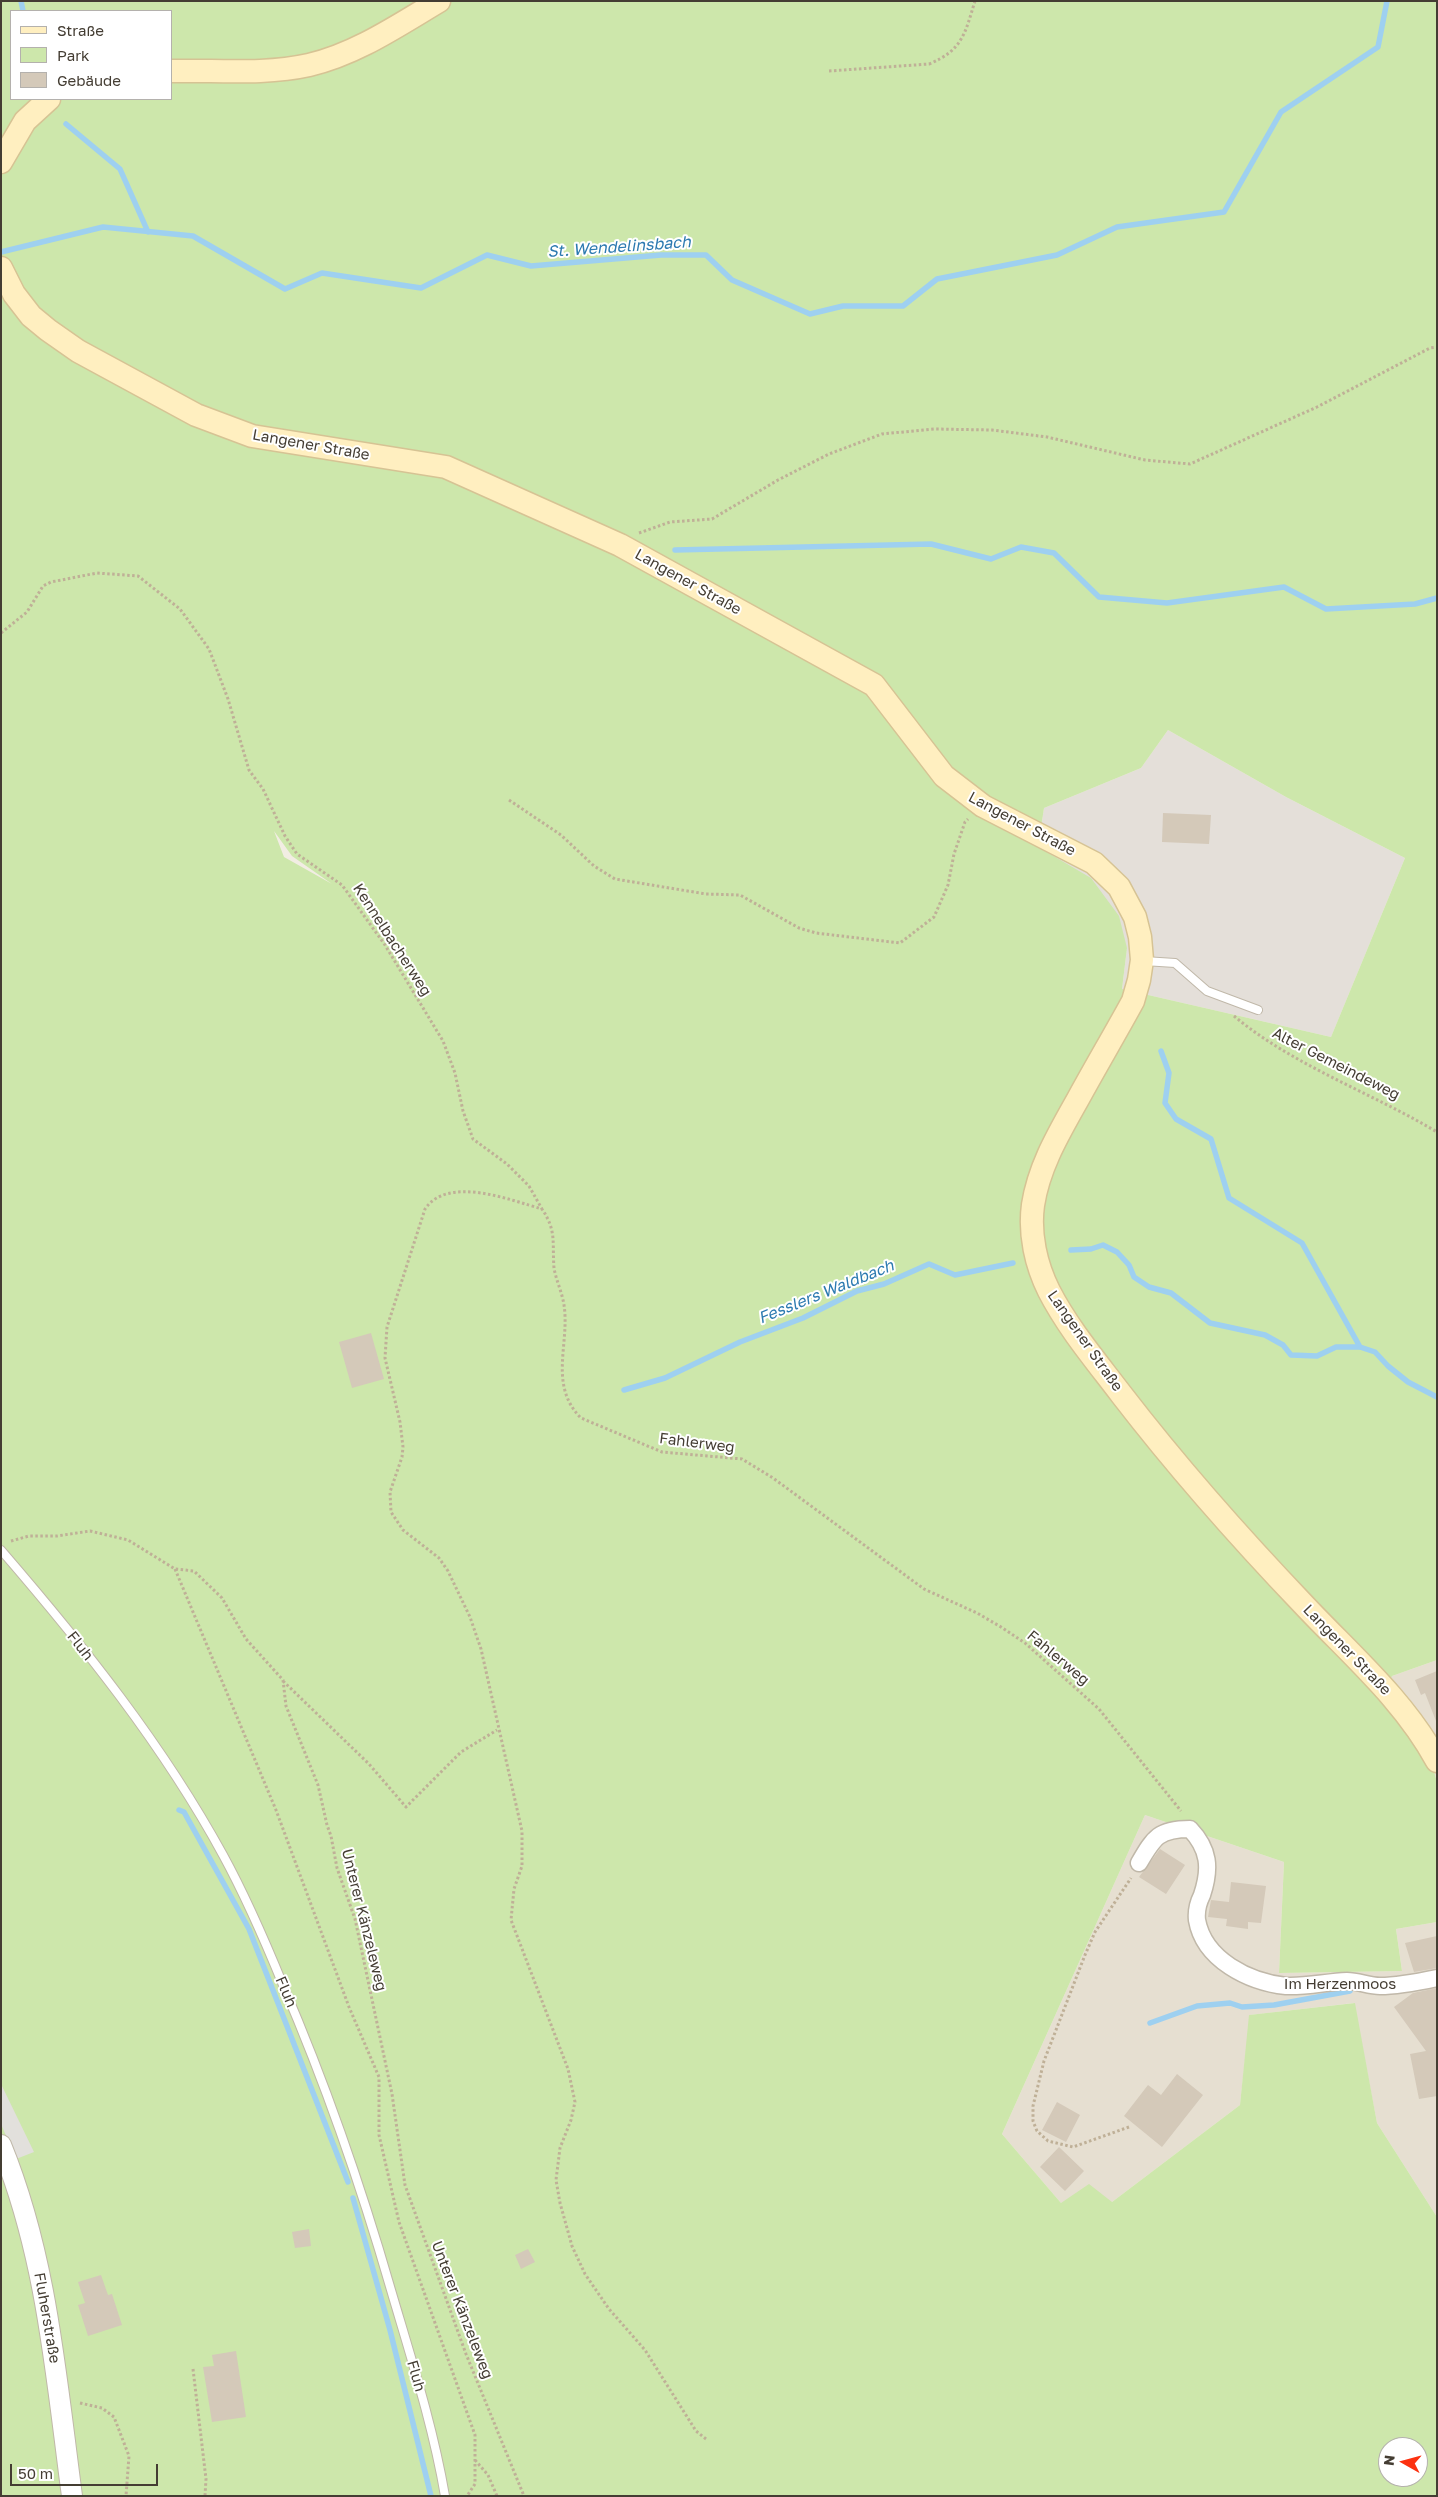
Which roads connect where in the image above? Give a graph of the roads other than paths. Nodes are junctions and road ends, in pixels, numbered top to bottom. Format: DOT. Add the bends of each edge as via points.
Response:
graph roads {
  1 [pos="438,1"];
  2 [pos="172,71"];
  3 [pos="48,100"];
  4 [pos="1,162"];
  5 [pos="1,268"];
  6 [pos="1142,960"];
  7 [pos="1258,1010"];
  8 [pos="1,1550"];
  9 [pos="1437,1761"];
  10 [pos="1139,1863"];
  11 [pos="1437,1978"];
  12 [pos="1,2145"];
  13 [pos="72,2496"];
  14 [pos="445,2496"];
  1 -- 2 [label="main road" via="363,45 309,65 280,70"];
  3 -- 4 [label="main road" via="25,121"];
  5 -- 6 [label="main road, Langener Straße" via="14,294 31,316 48,330 78,351 196,415 252,436 446,467 613,542 874,685 944,776 983,806 1094,863 1120,887 1135,917"];
  6 -- 7 [label="lane" via="1175,963 1206,991"];
  6 -- 9 [label="main road, Langener Straße" via="1132,1001 1055,1140 1039,1177 1033,1207 1033,1236 1038,1263 1060,1312 1132,1408 1255,1553 1386,1690 1420,1732"];
  8 -- 14 [label="lane, Fluh" via="124,1702 170,1768 237,1882 311,2049 363,2194 422,2398"];
  10 -- 11 [label="street, Im Herzenmoos" via="1157,1836 1172,1829 1190,1829 1206,1852 1208,1866 1197,1908 1197,1921 1202,1933 1214,1956 1265,1982 1302,1986 1348,1981 1380,1986"];
  12 -- 13 [label="street, Fluherstraße" via="37,2258 55,2361"];
}
